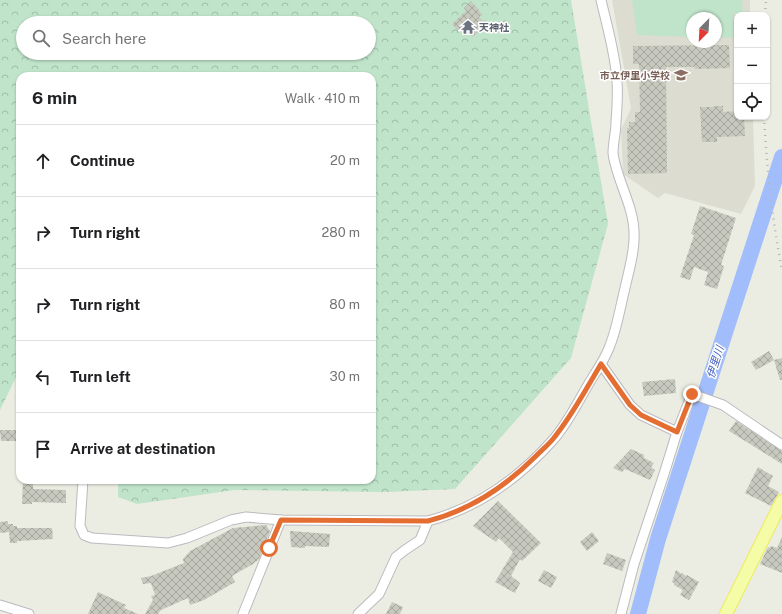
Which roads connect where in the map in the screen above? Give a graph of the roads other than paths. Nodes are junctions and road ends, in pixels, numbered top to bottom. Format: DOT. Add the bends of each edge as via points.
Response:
graph roads {
  1 [pos="601,0"];
  2 [pos="601,364"];
  3 [pos="677,432"];
  4 [pos="782,445"];
  5 [pos="83,484"];
  6 [pos="782,501"];
  7 [pos="281,520"];
  8 [pos="428,521"];
  9 [pos="0,605"];
  10 [pos="29,614"];
  11 [pos="243,614"];
  12 [pos="358,614"];
  13 [pos="621,614"];
  14 [pos="726,614"];
  1 -- 2 [label="street" via="618,83 613,151 634,234 632,256 619,312 609,348"];
  2 -- 3 [label="street" via="630,405 641,415"];
  2 -- 8 [label="street" via="553,439 523,469 477,502 448,516"];
  3 -- 4 [label="street" via="692,394 723,404"];
  3 -- 13 [label="street" via="634,564"];
  5 -- 7 [label="street" via="80,526 84,535 92,538 168,543 231,520 246,517"];
  6 -- 14 [label="main road"];
  7 -- 8 [label="street"];
  7 -- 11 [label="street"];
  8 -- 12 [label="street" via="420,540 396,557 379,594"];
  9 -- 10 [label="street"];
}
